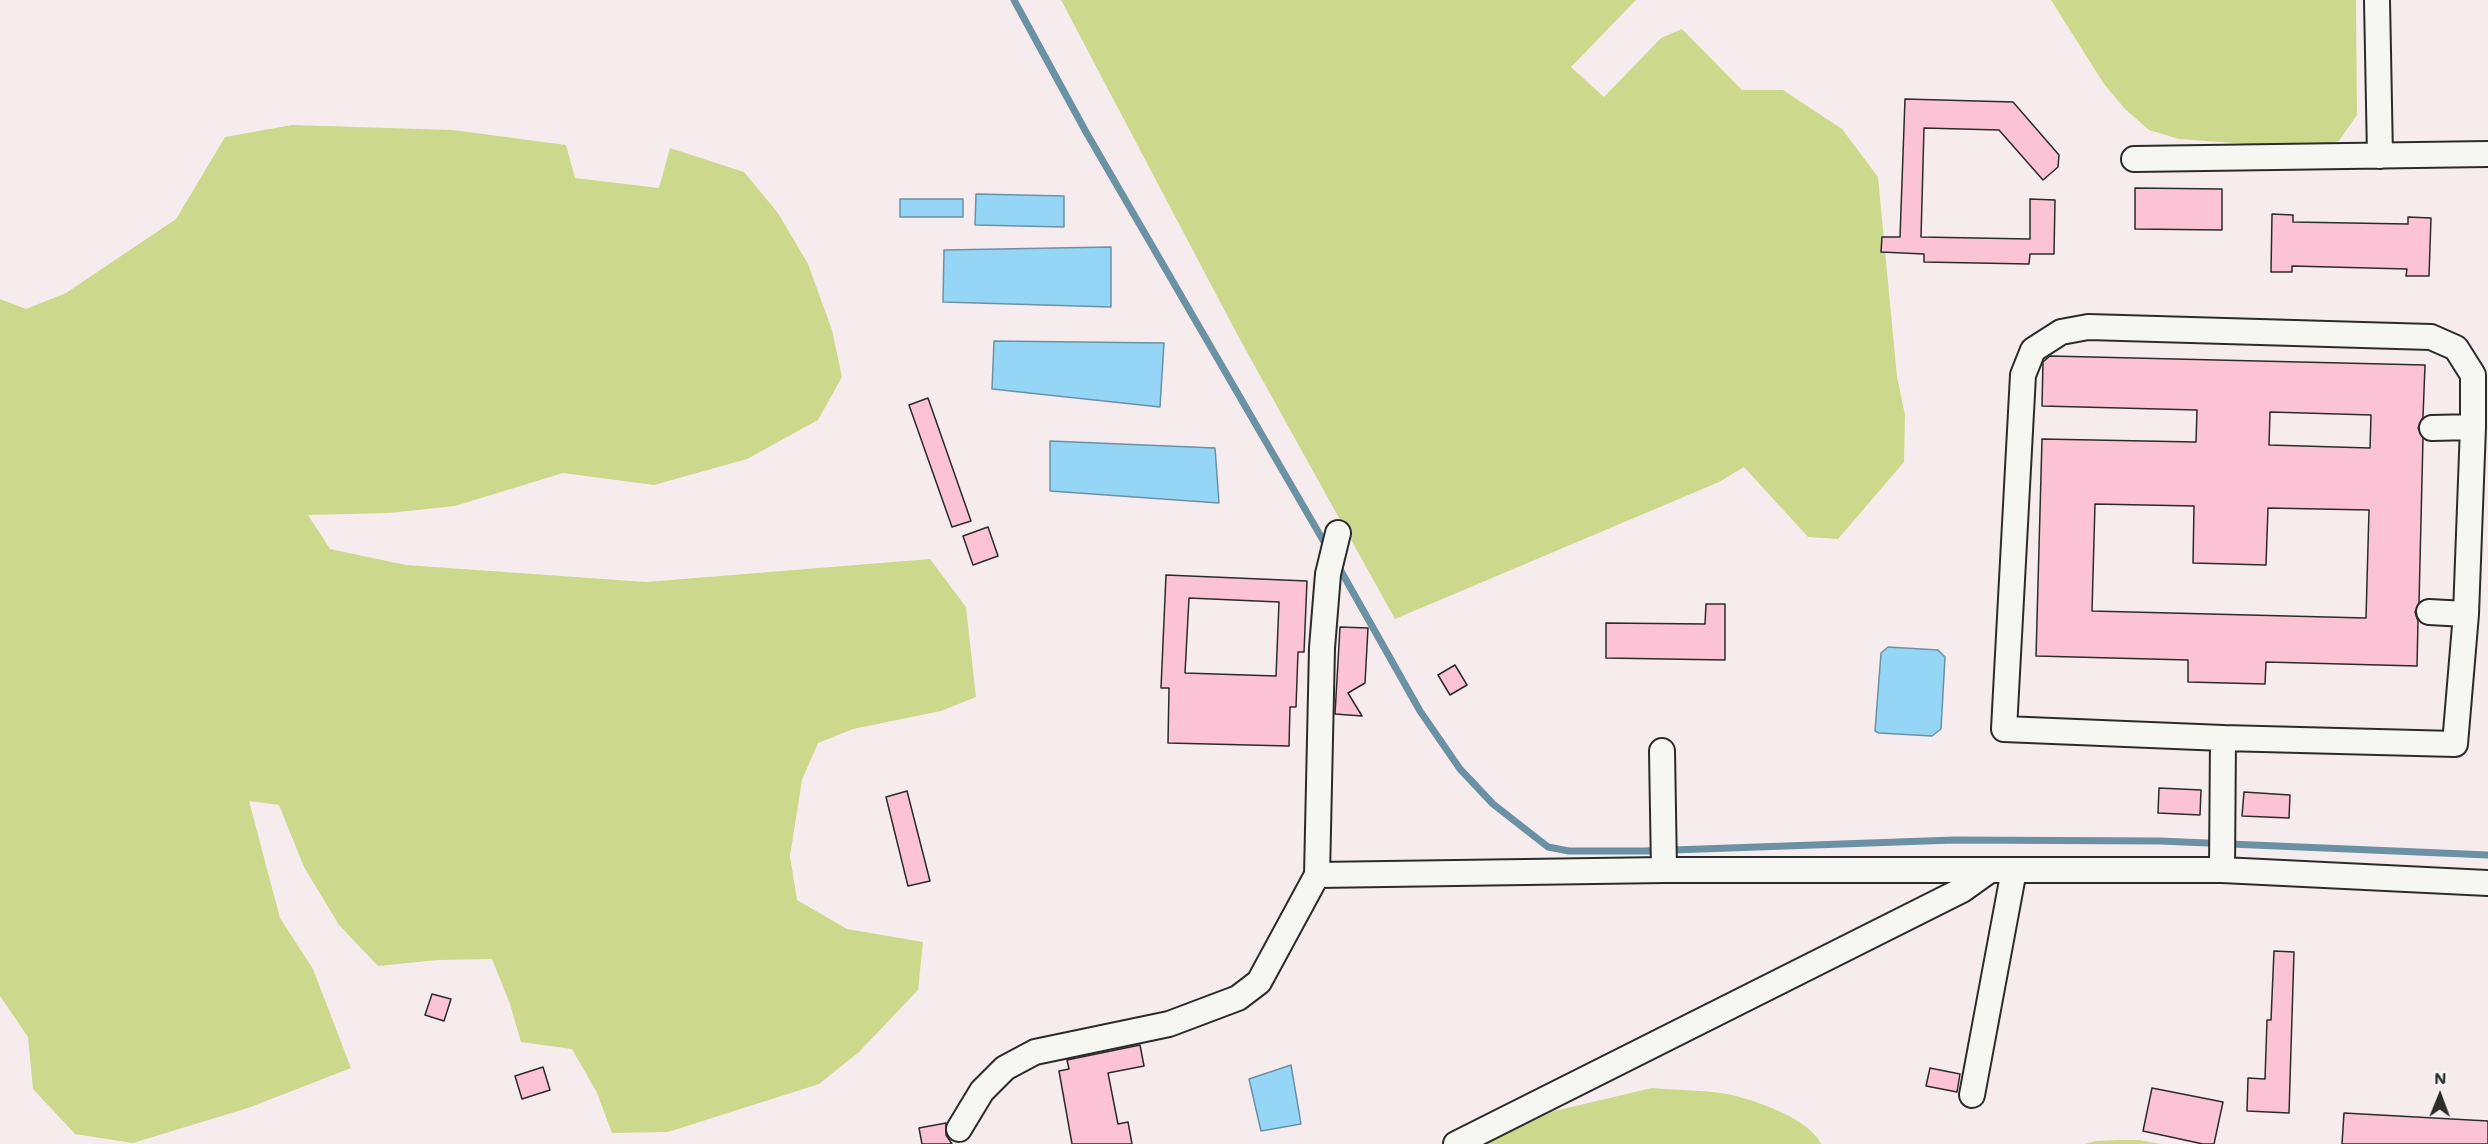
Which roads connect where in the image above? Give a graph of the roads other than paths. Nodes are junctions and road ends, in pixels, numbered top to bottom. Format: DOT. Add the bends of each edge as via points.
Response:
graph roads {
  1 [pos="2377,0"];
  2 [pos="2488,154"];
  3 [pos="2380,156"];
  4 [pos="2134,159"];
  5 [pos="2473,427"];
  6 [pos="2432,428"];
  7 [pos="1338,533"];
  8 [pos="2429,612"];
  9 [pos="2466,614"];
  10 [pos="2223,738"];
  11 [pos="1662,752"];
  12 [pos="2223,852"];
  13 [pos="1664,858"];
  14 [pos="1990,870"];
  15 [pos="2014,870"];
  16 [pos="1317,875"];
  17 [pos="2488,883"];
  18 [pos="1972,1095"];
  19 [pos="959,1129"];
  20 [pos="1456,1144"];
  1 -- 3 [label="street"];
  2 -- 3 [label="street"];
  3 -- 4 [label="street"];
  5 -- 6 [label="street"];
  5 -- 9 [label="street"];
  5 -- 10 [label="street" via="2472,375 2456,348 2431,337 2088,327 2061,332 2033,350 2023,375 2023,544 2004,729"];
  7 -- 16 [label="street" via="1328,574 1322,648"];
  8 -- 9 [label="street"];
  9 -- 10 [label="street" via="2456,744"];
  10 -- 12 [label="street"];
  11 -- 13 [label="street"];
  12 -- 15 [label="street"];
  12 -- 17 [label="street"];
  13 -- 14 [label="street"];
  13 -- 16 [label="street"];
  14 -- 15 [label="street"];
  14 -- 20 [label="street" via="1962,890"];
  15 -- 18 [label="street"];
  16 -- 19 [label="street" via="1259,982 1238,998 1168,1024 1035,1052 1005,1068 982,1091"];
}
